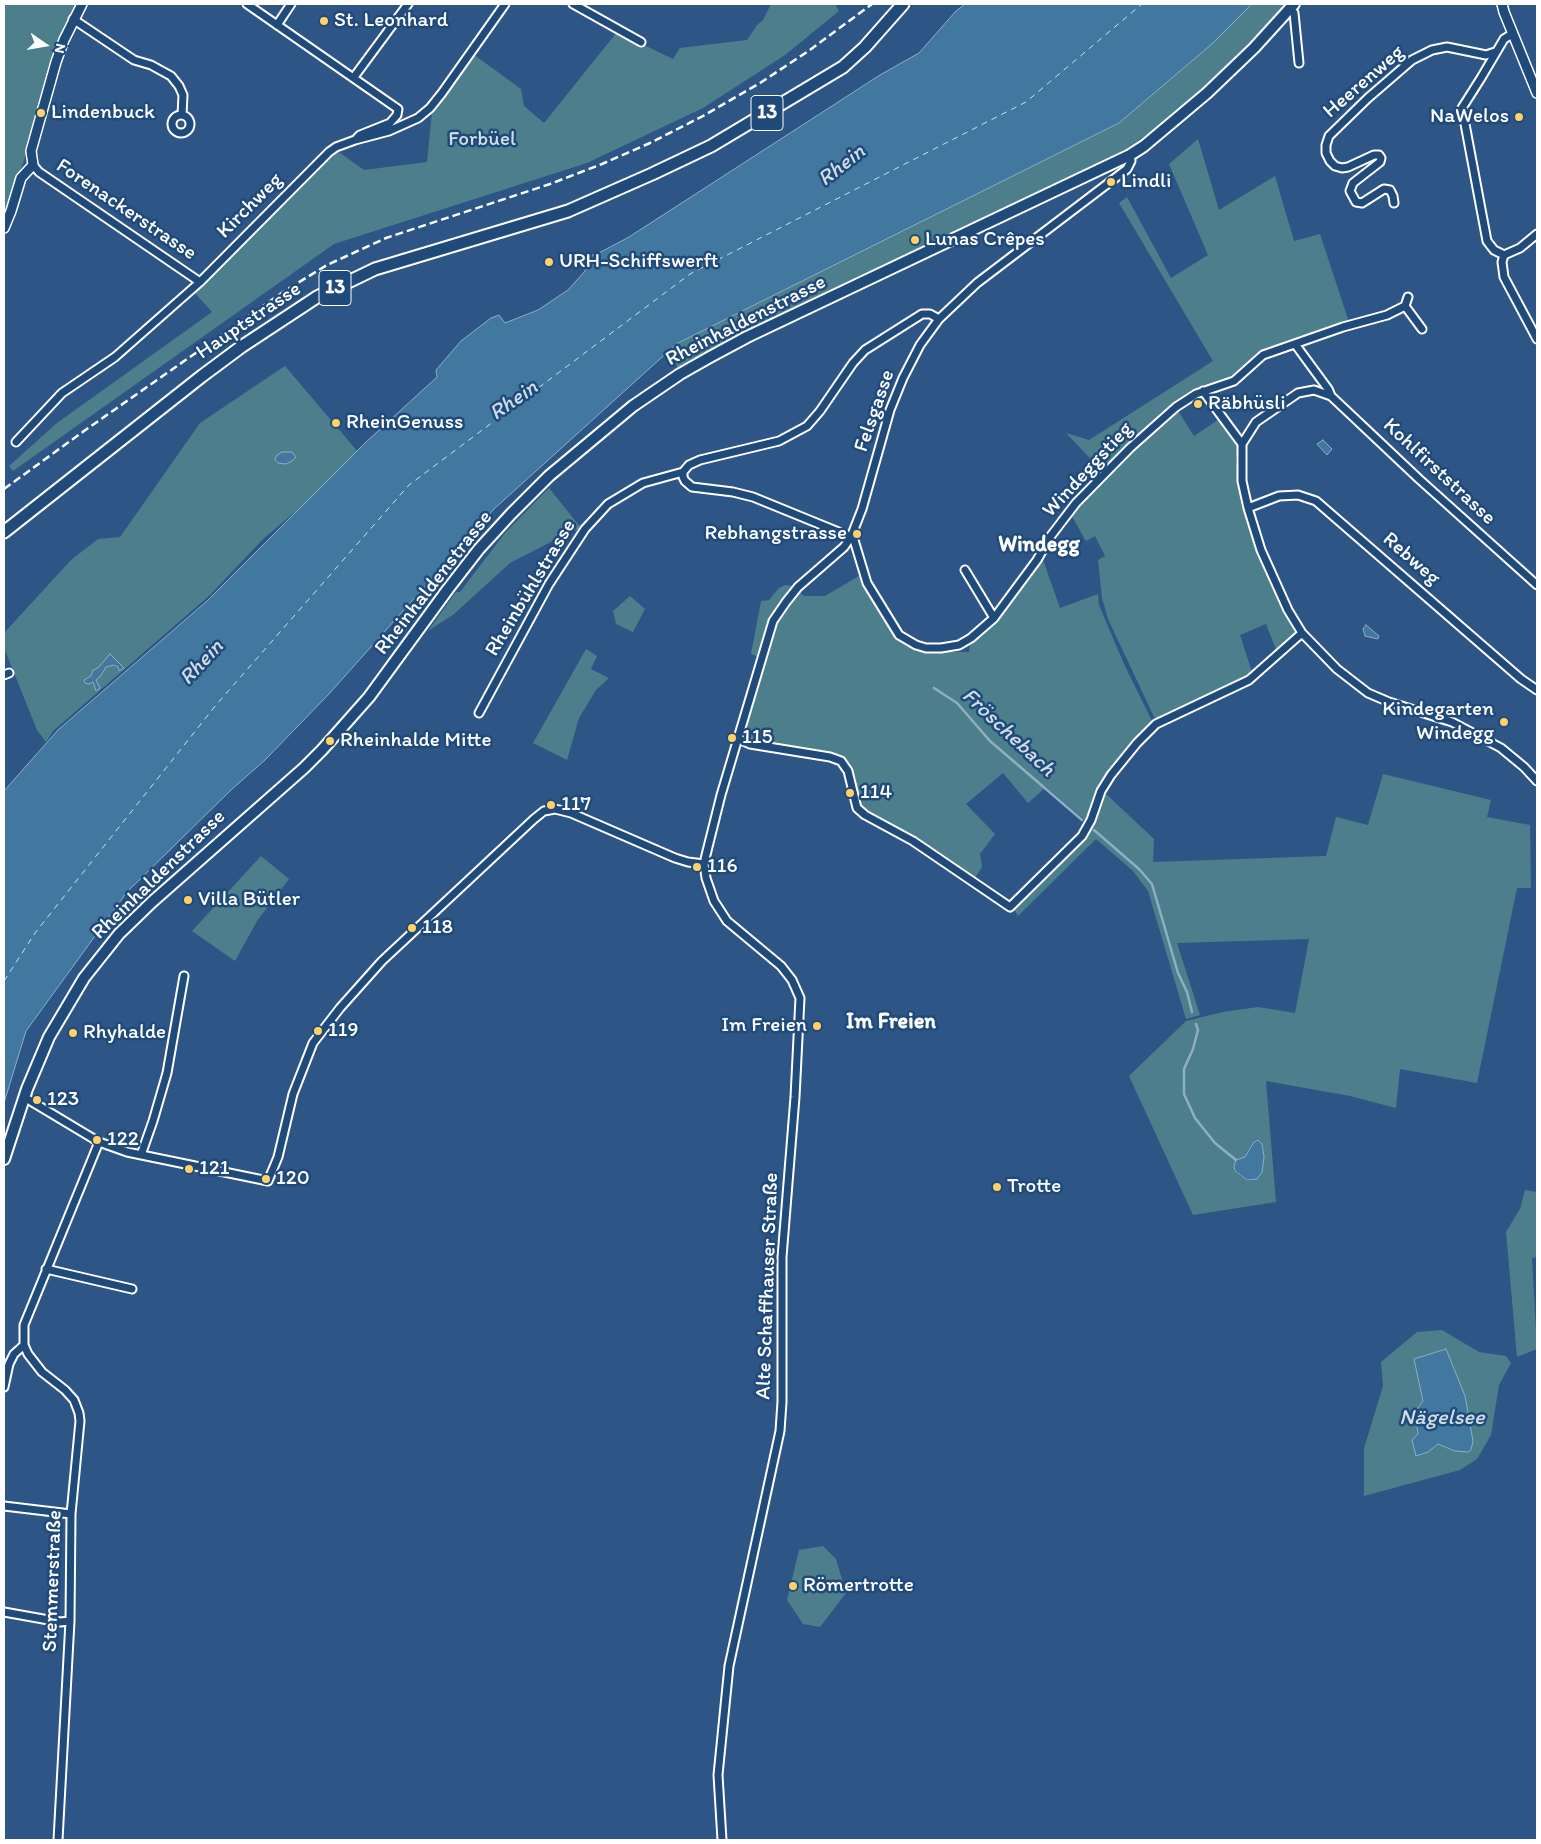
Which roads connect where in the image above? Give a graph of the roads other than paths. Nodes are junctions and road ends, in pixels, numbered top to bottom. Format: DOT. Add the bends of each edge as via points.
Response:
graph roads {
  1 [pos="82,4"];
  2 [pos="247,4"];
  3 [pos="291,4"];
  4 [pos="408,4"];
  5 [pos="505,4"];
  6 [pos="572,4"];
  7 [pos="903,4"];
  8 [pos="1502,4"];
  9 [pos="1291,6"];
  10 [pos="73,19"];
  11 [pos="277,24"];
  12 [pos="1512,34"];
  13 [pos="641,42"];
  14 [pos="1495,52"];
  15 [pos="1299,63"];
  16 [pos="354,77"];
  17 [pos="1537,93"];
  18 [pos="182,115"];
  19 [pos="355,140"];
  20 [pos="1130,154"];
  21 [pos="33,165"];
  22 [pos="1394,203"];
  23 [pos="4,228"];
  24 [pos="1537,234"];
  25 [pos="1504,254"];
  26 [pos="200,282"];
  27 [pos="1408,297"];
  28 [pos="1405,306"];
  29 [pos="940,318"];
  30 [pos="1422,329"];
  31 [pos="1537,339"];
  32 [pos="1295,344"];
  33 [pos="1203,391"];
  34 [pos="1331,396"];
  35 [pos="16,442"];
  36 [pos="1242,444"];
  37 [pos="683,472"];
  38 [pos="1248,508"];
  39 [pos="4,532"];
  40 [pos="851,536"];
  41 [pos="966,570"];
  42 [pos="1537,584"];
  43 [pos="994,618"];
  44 [pos="1302,633"];
  45 [pos="1537,690"];
  46 [pos="479,713"];
  47 [pos="739,739"];
  48 [pos="1537,782"];
  49 [pos="704,864"];
  50 [pos="184,976"];
  51 [pos="25,1093"];
  52 [pos="99,1142"];
  53 [pos="141,1155"];
  54 [pos="4,1159"];
  55 [pos="46,1269"];
  56 [pos="132,1288"];
  57 [pos="24,1345"];
  58 [pos="4,1387"];
  59 [pos="4,1506"];
  60 [pos="71,1514"];
  61 [pos="4,1612"];
  62 [pos="70,1621"];
  63 [pos="58,1840"];
  64 [pos="722,1840"];
  1 -- 10 [label="street"];
  2 -- 11 [label="street"];
  3 -- 11 [label="street"];
  4 -- 16 [label="street"];
  5 -- 19 [label="street, Kirchweg" via="430,108 418,118 389,132"];
  6 -- 13 [label="street"];
  7 -- 39 [label="main road, Hauptstrasse / 13" via="843,67 711,146 568,212 375,269 317,297 202,376"];
  8 -- 12 [label="street"];
  9 -- 15 [label="street"];
  9 -- 20 [label="main road, Rheinhaldenstrasse" via="1254,48 1207,92 1156,137"];
  10 -- 18 [label="street" via="134,60 172,76 183,94"];
  10 -- 21 [label="street" via="56,62 31,151"];
  11 -- 16 [label="street"];
  12 -- 14 [label="street" via="1504,38"];
  12 -- 17 [label="street"];
  14 -- 22 [label="street, Heerenweg" via="1486,55 1447,47 1412,60 1329,136 1326,154 1335,166 1348,167 1374,155 1381,158 1353,184 1350,191 1356,202 1362,203 1384,189 1390,190"];
  14 -- 25 [label="street" via="1462,108 1487,241 1494,250"];
  16 -- 19 [label="street" via="394,105 398,112 390,123"];
  19 -- 26 [label="street, Kirchweg" via="336,147 319,160"];
  20 -- 29 [label="street, Felsgasse" via="1127,169 977,283"];
  20 -- 51 [label="main road, Rheinhaldenstrasse" via="747,337 664,385 586,444 543,482 479,549 369,697 322,750 119,934 84,978 62,1013"];
  21 -- 23 [label="street" via="21,178"];
  21 -- 26 [label="street, Forenackerstrasse"];
  24 -- 25 [label="street" via="1520,248"];
  25 -- 31 [label="street" via="1504,278"];
  26 -- 35 [label="street, Kirchweg" via="116,357 62,393"];
  27 -- 28 [label="street"];
  28 -- 30 [label="street"];
  28 -- 32 [label="street, Windeggstieg" via="1387,315"];
  29 -- 37 [label="street, Rheinbühlstrasse" via="922,314 865,350 807,426 779,441 700,460"];
  29 -- 40 [label="street, Felsgasse" via="920,345 903,378"];
  32 -- 33 [label="street, Windeggstieg" via="1263,355 1234,381"];
  32 -- 34 [label="street"];
  33 -- 36 [label="street"];
  33 -- 43 [label="street, Windeggstieg" via="1176,407 1088,490 1058,525 1037,560"];
  34 -- 36 [label="street, Kohlfirststrasse" via="1314,390 1298,393 1256,422"];
  34 -- 42 [label="street, Kohlfirststrasse"];
  36 -- 38 [label="street" via="1242,481"];
  37 -- 40 [label="street" via="685,482 692,487 753,498"];
  37 -- 46 [label="street, Rheinbühlstrasse" via="644,483 608,504 585,529 549,584"];
  38 -- 44 [label="street" via="1261,550"];
  38 -- 45 [label="street, Rebweg" via="1279,496 1298,495 1316,501"];
  40 -- 43 [label="street, Windeggstieg" via="867,583 899,635 909,642 926,648 959,645"];
  40 -- 47 [label="street, Felsgasse" via="844,547 798,587 773,621"];
  41 -- 43 [label="street"];
  44 -- 47 [label="street" via="1249,680 1156,724 1111,775 1082,836 1010,907 861,811 854,802 848,771 841,760 750,744"];
  44 -- 48 [label="street" via="1337,669 1368,693 1452,722 1501,748"];
  47 -- 49 [label="street, Alte Schaffhauser Straße"];
  49 -- 53 [label="street" via="675,858 571,813 555,809 544,811 382,961 313,1043 268,1181"];
  49 -- 64 [label="street, Alte Schaffhauser Straße" via="708,887 727,921 781,966 800,998 782,1257 780,1431 729,1666 718,1775"];
  50 -- 53 [label="street" via="167,1073"];
  51 -- 52 [label="street"];
  51 -- 54 [label="main road, Rheinhaldenstrasse"];
  52 -- 53 [label="street"];
  52 -- 55 [label="street"];
  55 -- 56 [label="street"];
  55 -- 57 [label="street" via="24,1325"];
  57 -- 58 [label="street" via="9,1364"];
  57 -- 60 [label="street, Stemmerstraße" via="33,1363 66,1390 79,1413"];
  59 -- 60 [label="street"];
  60 -- 62 [label="street, Stemmerstraße"];
  61 -- 62 [label="street"];
  62 -- 63 [label="street, Stemmerstraße"];
}
